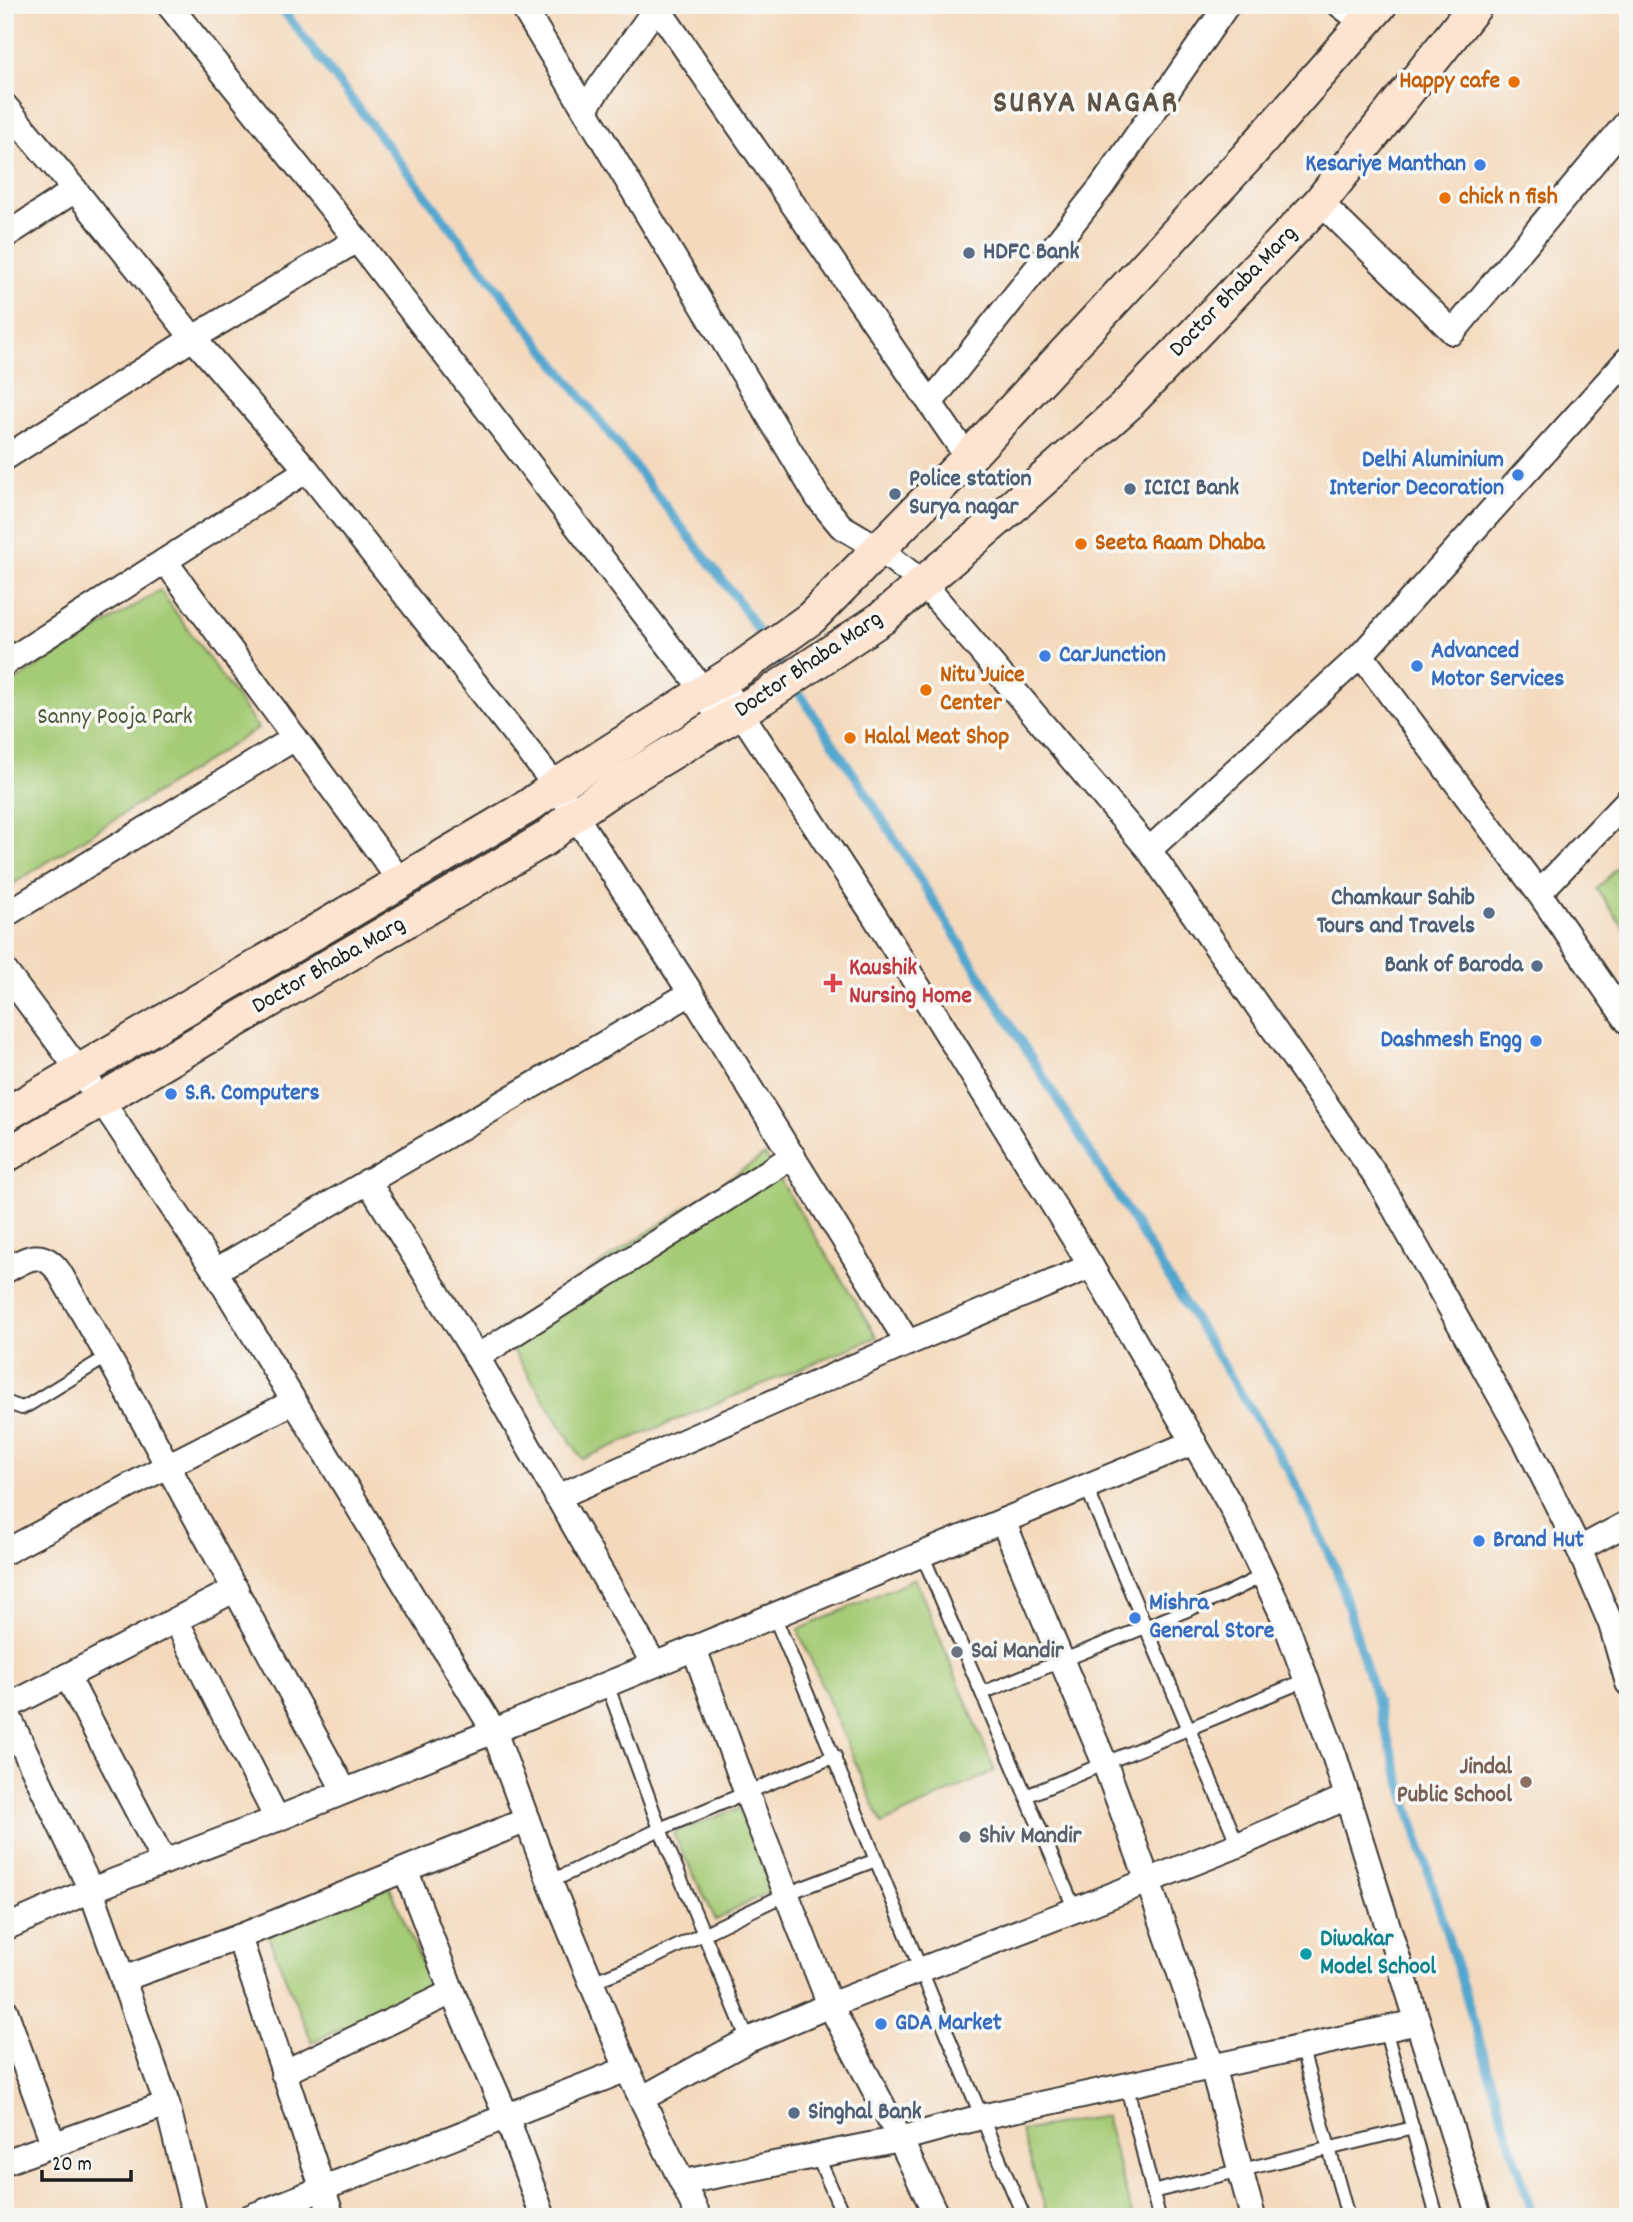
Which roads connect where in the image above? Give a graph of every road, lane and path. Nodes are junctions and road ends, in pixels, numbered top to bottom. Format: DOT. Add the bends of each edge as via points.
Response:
graph roads {
  1 [pos="169,5"];
  2 [pos="522,5"];
  3 [pos="1227,5"];
  4 [pos="1476,5"];
  5 [pos="658,6"];
  6 [pos="1361,11"];
  7 [pos="5,106"];
  8 [pos="585,108"];
  9 [pos="1628,121"];
  10 [pos="75,190"];
  11 [pos="1320,202"];
  12 [pos="5,236"];
  13 [pos="357,240"];
  14 [pos="193,338"];
  15 [pos="1628,359"];
  16 [pos="931,402"];
  17 [pos="5,458"];
  18 [pos="968,458"];
  19 [pos="307,471"];
  20 [pos="878,548"];
  21 [pos="165,561"];
  22 [pos="923,583"];
  23 [pos="1361,655"];
  24 [pos="5,663"];
  25 [pos="721,680"];
  26 [pos="742,710"];
  27 [pos="295,738"];
  28 [pos="556,786"];
  29 [pos="1628,800"];
  30 [pos="574,816"];
  31 [pos="1149,850"];
  32 [pos="401,882"];
  33 [pos="1539,893"];
  34 [pos="5,915"];
  35 [pos="5,971"];
  36 [pos="691,993"];
  37 [pos="1628,1022"];
  38 [pos="78,1071"];
  39 [pos="101,1100"];
  40 [pos="5,1115"];
  41 [pos="5,1156"];
  42 [pos="793,1156"];
  43 [pos="368,1181"];
  44 [pos="1091,1266"];
  45 [pos="5,1270"];
  46 [pos="215,1272"];
  47 [pos="908,1343"];
  48 [pos="108,1356"];
  49 [pos="477,1357"];
  50 [pos="5,1402"];
  51 [pos="293,1402"];
  52 [pos="1194,1442"];
  53 [pos="166,1466"];
  54 [pos="1086,1486"];
  55 [pos="557,1497"];
  56 [pos="1003,1521"];
  57 [pos="1628,1523"];
  58 [pos="1579,1549"];
  59 [pos="5,1552"];
  60 [pos="922,1554"];
  61 [pos="1264,1575"];
  62 [pos="236,1589"];
  63 [pos="774,1615"];
  64 [pos="176,1620"];
  65 [pos="1146,1626"];
  66 [pos="694,1648"];
  67 [pos="1062,1661"];
  68 [pos="654,1664"];
  69 [pos="67,1676"];
  70 [pos="1306,1680"];
  71 [pos="1628,1683"];
  72 [pos="607,1684"];
  73 [pos="982,1693"];
  74 [pos="5,1708"];
  75 [pos="1190,1729"];
  76 [pos="494,1731"];
  77 [pos="835,1756"];
  78 [pos="1105,1764"];
  79 [pos="344,1790"];
  80 [pos="747,1794"];
  81 [pos="1026,1796"];
  82 [pos="1347,1797"];
  83 [pos="277,1819"];
  84 [pos="527,1820"];
  85 [pos="660,1829"];
  86 [pos="1238,1844"];
  87 [pos="876,1860"];
  88 [pos="164,1862"];
  89 [pos="406,1871"];
  90 [pos="1148,1881"];
  91 [pos="550,1882"];
  92 [pos="91,1890"];
  93 [pos="786,1894"];
  94 [pos="1075,1910"];
  95 [pos="5,1928"];
  96 [pos="705,1933"];
  97 [pos="239,1937"];
  98 [pos="922,1968"];
  99 [pos="122,1979"];
  100 [pos="590,1982"];
  101 [pos="452,1992"];
  102 [pos="830,2005"];
  103 [pos="5,2010"];
  104 [pos="1418,2022"];
  105 [pos="1385,2029"];
  106 [pos="748,2040"];
  107 [pos="1301,2046"];
  108 [pos="1212,2066"];
  109 [pos="627,2069"];
  110 [pos="283,2073"];
  111 [pos="1126,2087"];
  112 [pos="641,2099"];
  113 [pos="167,2104"];
  114 [pos="506,2115"];
  115 [pos="981,2117"];
  116 [pos="1413,2128"];
  117 [pos="900,2139"];
  118 [pos="53,2143"];
  119 [pos="1329,2148"];
  120 [pos="817,2155"];
  121 [pos="5,2162"];
  122 [pos="1240,2171"];
  123 [pos="684,2182"];
  124 [pos="322,2188"];
  125 [pos="1152,2192"];
  126 [pos="1023,2216"];
  127 [pos="195,2217"];
  128 [pos="250,2217"];
  129 [pos="332,2217"];
  130 [pos="543,2217"];
  131 [pos="699,2217"];
  132 [pos="845,2217"];
  133 [pos="937,2217"];
  134 [pos="1159,2217"];
  135 [pos="1253,2217"];
  136 [pos="1348,2217"];
  137 [pos="1437,2217"];
  138 [pos="1479,2217"];
  1 -- 13 [label="street"];
  2 -- 8 [label="street"];
  3 -- 16 [label="street" via="1102,186"];
  4 -- 11 [label="street, Doctor Bhaba Marg"];
  5 -- 8 [label="street"];
  5 -- 16 [label="street"];
  6 -- 18 [label="street, Doctor Bhaba Marg" via="1246,158"];
  7 -- 10 [label="street"];
  8 -- 20 [label="street" via="818,498 841,526"];
  9 -- 11 [label="street" via="1453,332"];
  10 -- 12 [label="street"];
  10 -- 14 [label="street"];
  11 -- 22 [label="street, Doctor Bhaba Marg" via="1126,406"];
  13 -- 14 [label="street"];
  13 -- 25 [label="street"];
  14 -- 17 [label="street"];
  14 -- 19 [label="street"];
  15 -- 23 [label="street"];
  16 -- 18 [label="street"];
  18 -- 20 [label="street, Doctor Bhaba Marg"];
  19 -- 21 [label="street"];
  19 -- 28 [label="street"];
  20 -- 22 [label="street"];
  20 -- 25 [label="street, Doctor Bhaba Marg" via="811,618"];
  21 -- 24 [label="street"];
  21 -- 27 [label="street"];
  22 -- 26 [label="street, Doctor Bhaba Marg" via="882,618"];
  22 -- 31 [label="street"];
  23 -- 31 [label="street"];
  23 -- 33 [label="street"];
  25 -- 26 [label="street"];
  25 -- 28 [label="street, Doctor Bhaba Marg"];
  26 -- 30 [label="street, Doctor Bhaba Marg"];
  26 -- 44 [label="street"];
  27 -- 32 [label="street"];
  27 -- 34 [label="street"];
  28 -- 30 [label="street"];
  28 -- 32 [label="street, Doctor Bhaba Marg"];
  29 -- 33 [label="street"];
  30 -- 36 [label="street"];
  30 -- 39 [label="street, Doctor Bhaba Marg" via="545,839"];
  31 -- 58 [label="street" via="1378,1179 1527,1444"];
  32 -- 38 [label="street, Doctor Bhaba Marg"];
  33 -- 37 [label="street"];
  35 -- 38 [label="street"];
  36 -- 42 [label="street"];
  36 -- 43 [label="street"];
  38 -- 39 [label="street"];
  38 -- 40 [label="street, Doctor Bhaba Marg"];
  39 -- 41 [label="street, Doctor Bhaba Marg"];
  39 -- 46 [label="street"];
  42 -- 47 [label="street"];
  42 -- 49 [label="street"];
  43 -- 46 [label="street"];
  43 -- 49 [label="street"];
  44 -- 47 [label="street"];
  44 -- 52 [label="street"];
  45 -- 48 [label="street" via="33,1257 54,1264"];
  46 -- 51 [label="street"];
  47 -- 55 [label="street"];
  48 -- 50 [label="lane" via="22,1408"];
  48 -- 53 [label="street"];
  49 -- 55 [label="street"];
  51 -- 53 [label="street"];
  51 -- 76 [label="street"];
  52 -- 54 [label="street"];
  52 -- 61 [label="street"];
  53 -- 59 [label="street"];
  53 -- 62 [label="street"];
  54 -- 56 [label="street"];
  54 -- 65 [label="lane"];
  55 -- 68 [label="street"];
  56 -- 60 [label="street"];
  56 -- 67 [label="street"];
  57 -- 58 [label="street"];
  58 -- 71 [label="street" via="1611,1624"];
  60 -- 63 [label="street"];
  60 -- 73 [label="lane"];
  61 -- 65 [label="lane"];
  61 -- 70 [label="street"];
  62 -- 64 [label="street"];
  62 -- 79 [label="street"];
  63 -- 66 [label="street"];
  63 -- 77 [label="lane"];
  64 -- 69 [label="street"];
  64 -- 83 [label="street"];
  65 -- 67 [label="lane"];
  65 -- 75 [label="lane"];
  66 -- 68 [label="street"];
  66 -- 80 [label="street"];
  67 -- 73 [label="lane"];
  67 -- 78 [label="street"];
  68 -- 72 [label="street"];
  69 -- 74 [label="street"];
  69 -- 88 [label="street"];
  70 -- 75 [label="lane"];
  70 -- 82 [label="street"];
  72 -- 76 [label="street"];
  72 -- 85 [label="lane"];
  73 -- 81 [label="lane"];
  74 -- 92 [label="street"];
  75 -- 78 [label="lane"];
  75 -- 86 [label="lane"];
  76 -- 79 [label="street"];
  76 -- 84 [label="street"];
  77 -- 80 [label="lane"];
  77 -- 87 [label="lane"];
  78 -- 81 [label="lane"];
  78 -- 90 [label="street"];
  79 -- 83 [label="street"];
  80 -- 85 [label="lane"];
  80 -- 93 [label="street"];
  81 -- 94 [label="lane"];
  82 -- 86 [label="street"];
  82 -- 104 [label="street"];
  83 -- 88 [label="street"];
  84 -- 89 [label="street"];
  84 -- 91 [label="street"];
  85 -- 91 [label="lane"];
  85 -- 96 [label="lane"];
  86 -- 90 [label="street"];
  87 -- 93 [label="lane"];
  87 -- 98 [label="lane"];
  88 -- 92 [label="street"];
  89 -- 97 [label="street"];
  89 -- 101 [label="street"];
  90 -- 94 [label="street"];
  90 -- 108 [label="street"];
  91 -- 100 [label="street"];
  92 -- 95 [label="street"];
  92 -- 99 [label="street"];
  93 -- 96 [label="lane"];
  93 -- 102 [label="street"];
  94 -- 98 [label="street"];
  96 -- 100 [label="lane"];
  96 -- 106 [label="lane"];
  97 -- 99 [label="street"];
  97 -- 110 [label="street"];
  98 -- 102 [label="street"];
  98 -- 115 [label="lane"];
  99 -- 113 [label="street"];
  100 -- 109 [label="street"];
  101 -- 110 [label="street"];
  101 -- 114 [label="street"];
  102 -- 106 [label="street"];
  102 -- 117 [label="street"];
  103 -- 118 [label="street"];
  104 -- 105 [label="street"];
  104 -- 138 [label="street"];
  105 -- 107 [label="street"];
  105 -- 116 [label="lane"];
  106 -- 112 [label="street"];
  107 -- 108 [label="street"];
  107 -- 119 [label="lane"];
  108 -- 111 [label="street"];
  108 -- 122 [label="street"];
  109 -- 112 [label="street"];
  109 -- 114 [label="street"];
  110 -- 124 [label="street"];
  111 -- 115 [label="street"];
  111 -- 125 [label="lane"];
  112 -- 123 [label="street"];
  113 -- 118 [label="street"];
  113 -- 127 [label="street"];
  114 -- 124 [label="street"];
  114 -- 130 [label="street"];
  115 -- 117 [label="street"];
  115 -- 126 [label="lane"];
  116 -- 119 [label="lane"];
  116 -- 137 [label="lane"];
  117 -- 120 [label="street"];
  117 -- 133 [label="street"];
  118 -- 121 [label="street"];
  119 -- 122 [label="lane"];
  119 -- 136 [label="lane"];
  120 -- 123 [label="street"];
  120 -- 132 [label="lane"];
  122 -- 125 [label="lane"];
  122 -- 135 [label="street"];
  123 -- 131 [label="street"];
  124 -- 128 [label="street"];
  124 -- 129 [label="street"];
  125 -- 134 [label="lane"];
}
